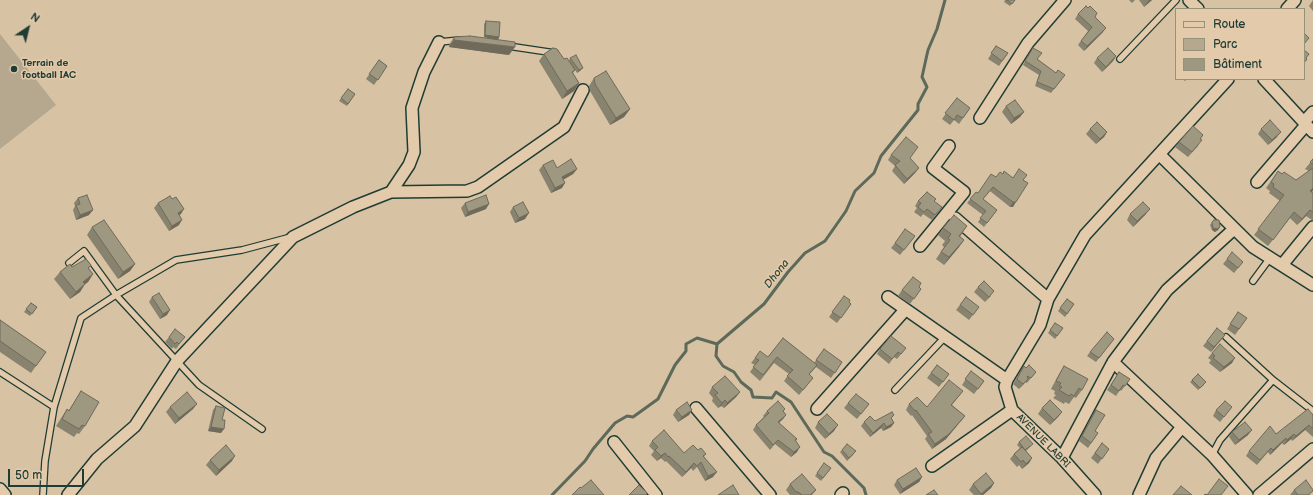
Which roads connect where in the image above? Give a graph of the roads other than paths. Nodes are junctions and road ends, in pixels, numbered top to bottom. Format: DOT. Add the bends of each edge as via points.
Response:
graph roads {
  1 [pos="1065,0"];
  2 [pos="1176,0"];
  3 [pos="1189,0"];
  4 [pos="1295,0"];
  5 [pos="1197,8"];
  6 [pos="1288,8"];
  7 [pos="465,39"];
  8 [pos="439,42"];
  9 [pos="504,45"];
  10 [pos="562,59"];
  11 [pos="1120,59"];
  12 [pos="1227,80"];
  13 [pos="1265,80"];
  14 [pos="581,87"];
  15 [pos="1313,112"];
  16 [pos="980,118"];
  17 [pos="1308,126"];
  18 [pos="949,146"];
  19 [pos="1160,155"];
  20 [pos="1257,182"];
  21 [pos="391,192"];
  22 [pos="948,212"];
  23 [pos="1313,227"];
  24 [pos="1234,229"];
  25 [pos="293,237"];
  26 [pos="920,246"];
  27 [pos="1270,258"];
  28 [pos="69,263"];
  29 [pos="1282,265"];
  30 [pos="1253,281"];
  31 [pos="1313,285"];
  32 [pos="116,295"];
  33 [pos="888,297"];
  34 [pos="1048,298"];
  35 [pos="905,310"];
  36 [pos="945,337"];
  37 [pos="1226,337"];
  38 [pos="177,361"];
  39 [pos="1113,362"];
  40 [pos="0,372"];
  41 [pos="1007,380"];
  42 [pos="1273,380"];
  43 [pos="895,390"];
  44 [pos="54,407"];
  45 [pos="696,408"];
  46 [pos="817,409"];
  47 [pos="1012,410"];
  48 [pos="1313,411"];
  49 [pos="1182,427"];
  50 [pos="262,429"];
  51 [pos="614,442"];
  52 [pos="1313,449"];
  53 [pos="1212,455"];
  54 [pos="1062,458"];
  55 [pos="932,466"];
  56 [pos="0,489"];
  57 [pos="5,495"];
  58 [pos="44,495"];
  59 [pos="68,495"];
  60 [pos="656,495"];
  61 [pos="770,495"];
  62 [pos="1095,495"];
  63 [pos="1139,495"];
  64 [pos="1247,495"];
  65 [pos="1259,495"];
  1 -- 16 [label="street" via="1028,43"];
  2 -- 11 [label="lane"];
  3 -- 5 [label="street"];
  4 -- 6 [label="street"];
  7 -- 8 [label="lane"];
  8 -- 21 [label="street" via="424,72 412,108 414,152 410,165"];
  9 -- 10 [label="lane" via="558,53"];
  12 -- 19 [label="street"];
  13 -- 17 [label="street"];
  14 -- 21 [label="street" via="564,127 478,188 467,191"];
  15 -- 17 [label="street"];
  17 -- 20 [label="street"];
  18 -- 22 [label="street" via="933,168 964,192"];
  19 -- 24 [label="street"];
  19 -- 34 [label="street" via="1085,235"];
  21 -- 25 [label="street" via="353,207"];
  22 -- 26 [label="street"];
  22 -- 34 [label="street"];
  23 -- 29 [label="street"];
  24 -- 27 [label="street" via="1253,247"];
  24 -- 39 [label="street" via="1167,290"];
  25 -- 32 [label="lane" via="242,250 176,260"];
  25 -- 38 [label="street"];
  27 -- 29 [label="street"];
  27 -- 30 [label="lane"];
  28 -- 32 [label="lane" via="84,251"];
  29 -- 31 [label="street"];
  32 -- 38 [label="lane"];
  32 -- 44 [label="lane" via="81,318"];
  33 -- 35 [label="street"];
  34 -- 41 [label="street" via="1040,325"];
  35 -- 36 [label="street"];
  35 -- 46 [label="street"];
  36 -- 41 [label="street"];
  36 -- 43 [label="lane"];
  37 -- 42 [label="lane"];
  38 -- 50 [label="lane" via="199,386"];
  38 -- 59 [label="street" via="135,426 97,459"];
  39 -- 49 [label="street"];
  39 -- 54 [label="street"];
  40 -- 44 [label="lane"];
  41 -- 47 [label="street, AVENUE LABRI" via="1005,387"];
  42 -- 48 [label="lane"];
  42 -- 53 [label="lane" via="1220,440"];
  44 -- 58 [label="lane" via="45,461"];
  45 -- 61 [label="street"];
  47 -- 54 [label="street, AVENUE LABRI"];
  47 -- 55 [label="street"];
  49 -- 53 [label="street"];
  49 -- 63 [label="street" via="1156,458"];
  51 -- 60 [label="street"];
  52 -- 65 [label="street"];
  53 -- 64 [label="street"];
  54 -- 62 [label="street, AVENUE LABRI"];
  56 -- 57 [label="street"];
}
